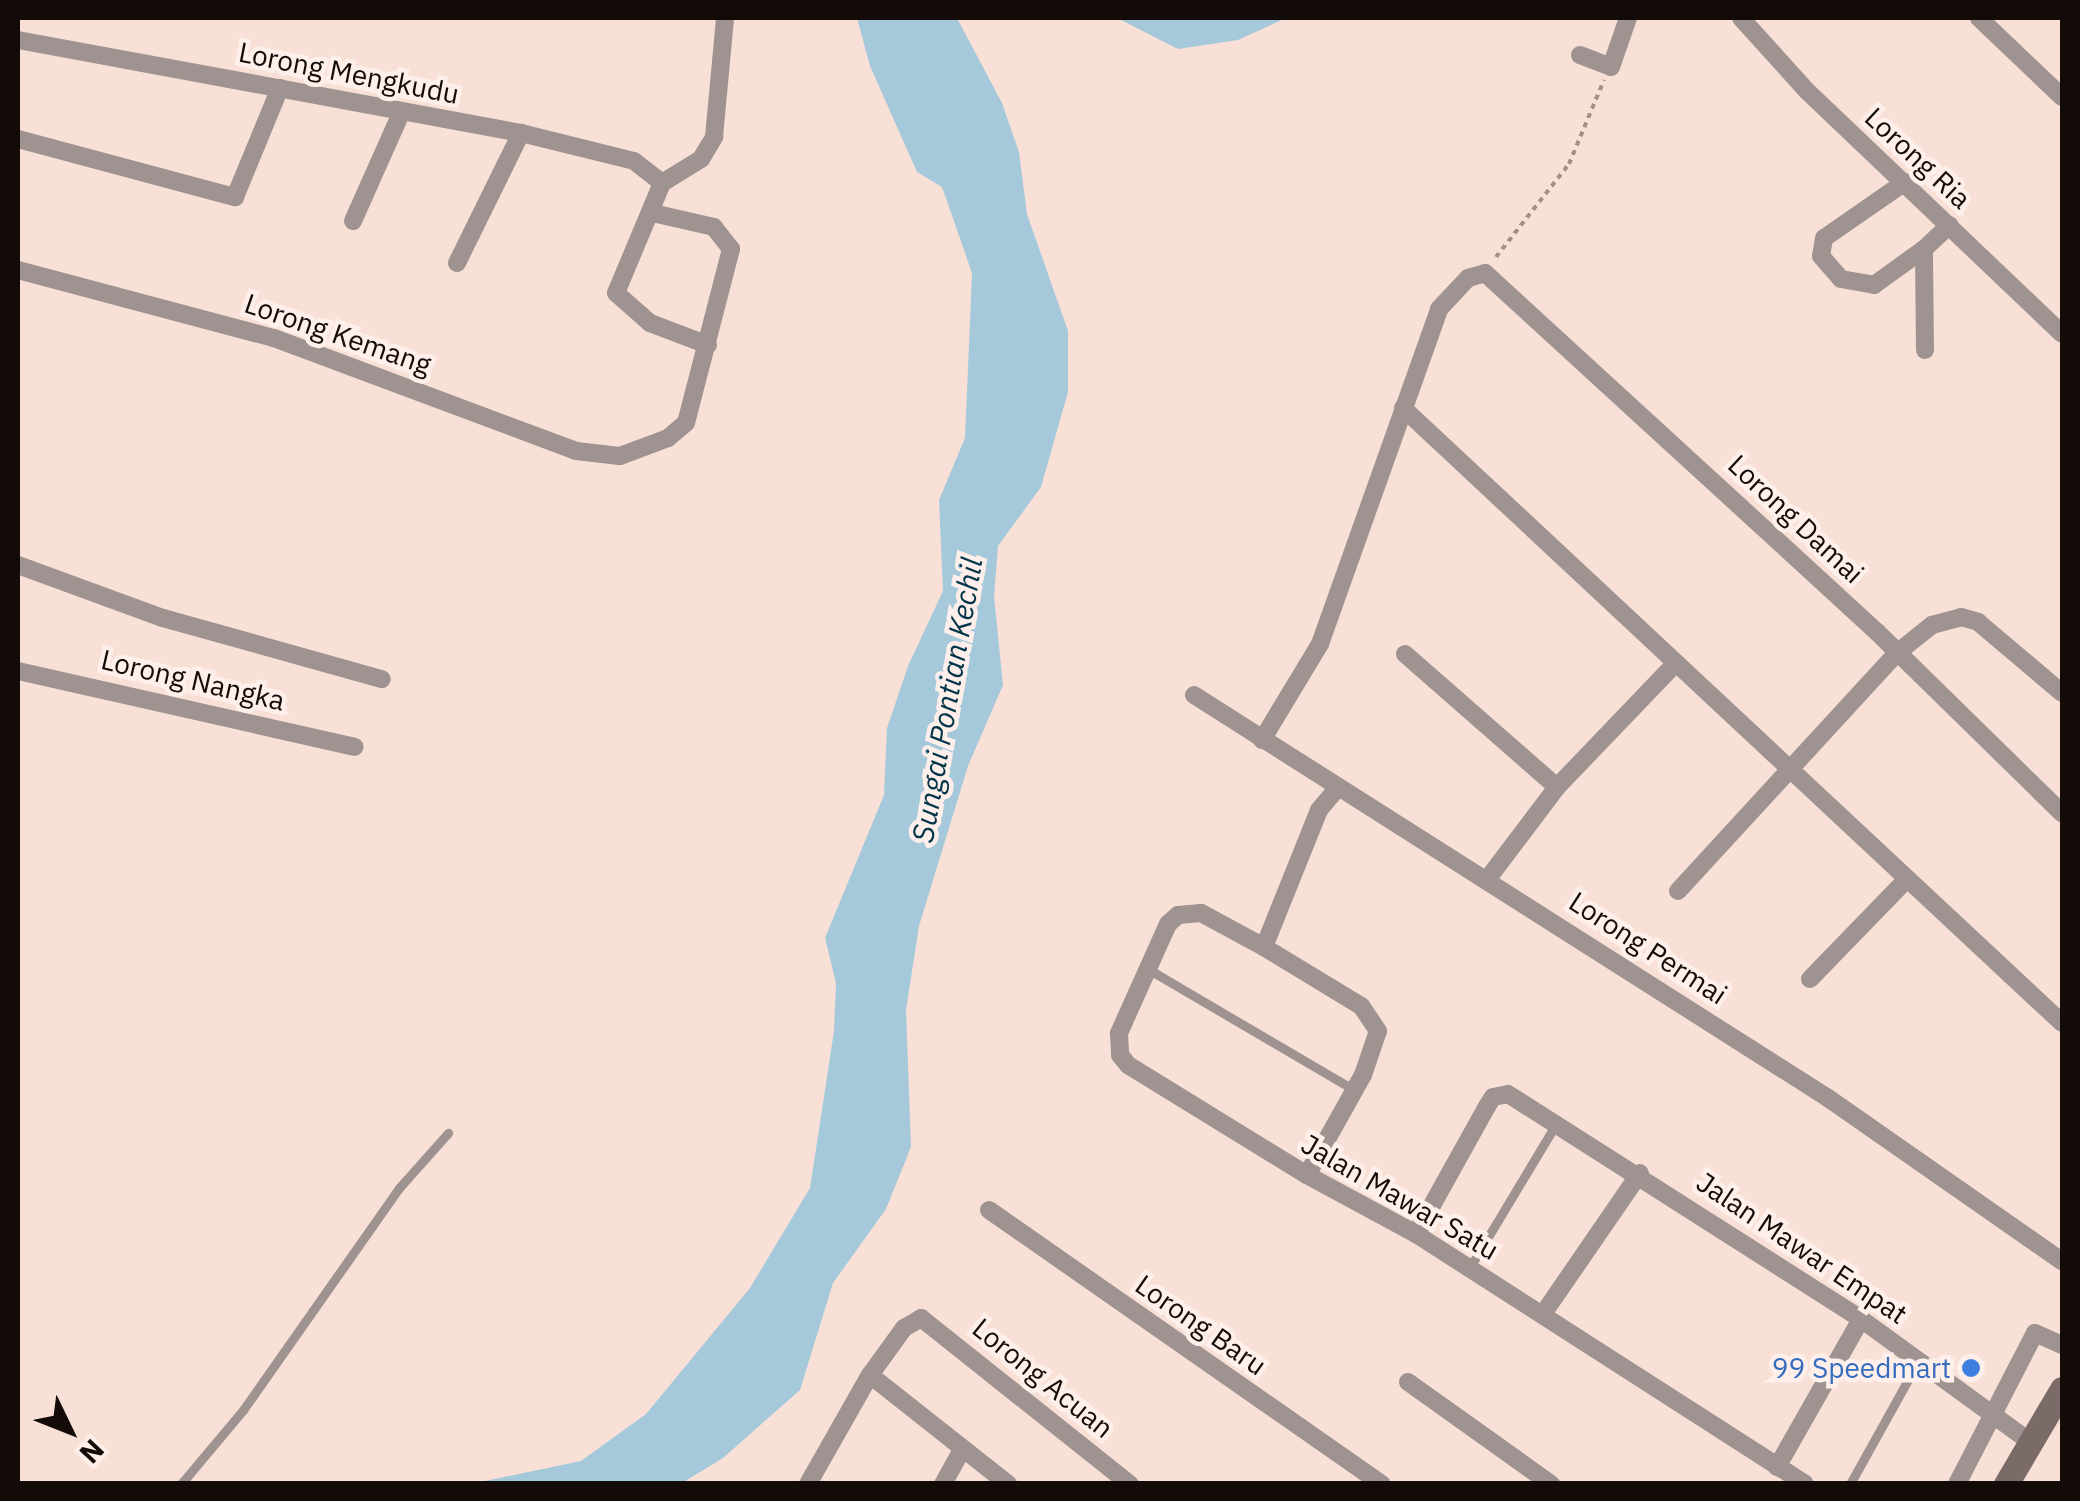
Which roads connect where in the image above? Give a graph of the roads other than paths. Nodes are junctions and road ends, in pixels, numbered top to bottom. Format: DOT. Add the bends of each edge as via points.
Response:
graph roads {
  1 [pos="725,18"];
  2 [pos="1628,18"];
  3 [pos="1741,18"];
  4 [pos="1979,18"];
  5 [pos="18,40"];
  6 [pos="1580,55"];
  7 [pos="280,88"];
  8 [pos="2062,98"];
  9 [pos="402,110"];
  10 [pos="521,133"];
  11 [pos="18,139"];
  12 [pos="1905,182"];
  13 [pos="662,183"];
  14 [pos="653,212"];
  15 [pos="353,220"];
  16 [pos="1950,224"];
  17 [pos="1924,249"];
  18 [pos="457,263"];
  19 [pos="18,270"];
  20 [pos="2062,334"];
  21 [pos="708,344"];
  22 [pos="1925,350"];
  23 [pos="1403,408"];
  24 [pos="18,565"];
  25 [pos="1898,653"];
  26 [pos="1405,654"];
  27 [pos="1674,665"];
  28 [pos="18,671"];
  29 [pos="382,679"];
  30 [pos="2062,694"];
  31 [pos="1194,695"];
  32 [pos="1262,740"];
  33 [pos="355,747"];
  34 [pos="1788,770"];
  35 [pos="1338,788"];
  36 [pos="1557,788"];
  37 [pos="2062,813"];
  38 [pos="1489,878"];
  39 [pos="1906,880"];
  40 [pos="1678,891"];
  41 [pos="1264,947"];
  42 [pos="1148,969"];
  43 [pos="1810,980"];
  44 [pos="2062,1023"];
  45 [pos="1354,1090"];
  46 [pos="1557,1122"];
  47 [pos="448,1133"];
  48 [pos="1640,1174"];
  49 [pos="1307,1175"];
  50 [pos="989,1210"];
  51 [pos="1416,1234"];
  52 [pos="2062,1261"];
  53 [pos="1470,1268"];
  54 [pos="1543,1314"];
  55 [pos="1861,1319"];
  56 [pos="2062,1344"];
  57 [pos="1919,1360"];
  58 [pos="870,1375"];
  59 [pos="1408,1382"];
  60 [pos="2062,1389"];
  61 [pos="1989,1413"];
  62 [pos="2028,1441"];
  63 [pos="960,1451"];
  64 [pos="1777,1466"];
  65 [pos="181,1484"];
  66 [pos="808,1484"];
  67 [pos="943,1484"];
  68 [pos="1008,1484"];
  69 [pos="1130,1484"];
  70 [pos="1382,1484"];
  71 [pos="1551,1484"];
  72 [pos="1805,1484"];
  73 [pos="1850,1484"];
  74 [pos="1957,1484"];
  75 [pos="2006,1484"];
  1 -- 13 [label="street" via="714,137 700,159"];
  2 -- 6 [label="street" via="1610,67"];
  3 -- 12 [label="street, Lorong Ria"];
  4 -- 8 [label="street"];
  5 -- 7 [label="street, Lorong Mengkudu"];
  7 -- 9 [label="street, Lorong Mengkudu"];
  7 -- 11 [label="street" via="235,197"];
  9 -- 10 [label="street, Lorong Mengkudu"];
  9 -- 15 [label="street"];
  10 -- 13 [label="street, Lorong Mengkudu" via="634,161"];
  10 -- 18 [label="street"];
  12 -- 16 [label="street, Lorong Ria"];
  12 -- 17 [label="street" via="1824,238 1821,256 1840,279 1874,285"];
  13 -- 14 [label="street"];
  14 -- 21 [label="street" via="714,228 730,242"];
  14 -- 21 [label="street" via="616,293 650,323"];
  16 -- 17 [label="street"];
  16 -- 20 [label="street, Lorong Ria"];
  17 -- 22 [label="street"];
  19 -- 21 [label="street, Lorong Kemang" via="274,338 576,451 608,457 686,423"];
  23 -- 25 [label="street, Lorong Damai" via="1439,308 1468,278 1485,273"];
  23 -- 27 [label="street"];
  23 -- 32 [label="street" via="1320,644"];
  24 -- 29 [label="street" via="164,618"];
  25 -- 30 [label="street" via="1946,619 1991,629"];
  25 -- 34 [label="street"];
  25 -- 37 [label="street, Lorong Damai"];
  26 -- 36 [label="street"];
  27 -- 34 [label="street"];
  27 -- 36 [label="street"];
  28 -- 33 [label="street, Lorong Nangka"];
  31 -- 32 [label="street, Lorong Permai"];
  32 -- 35 [label="street, Lorong Permai"];
  34 -- 39 [label="street"];
  34 -- 40 [label="street"];
  35 -- 38 [label="street, Lorong Permai"];
  35 -- 41 [label="street" via="1319,810"];
  36 -- 38 [label="street"];
  38 -- 52 [label="street, Lorong Permai" via="1828,1098"];
  39 -- 43 [label="street"];
  39 -- 44 [label="street"];
  41 -- 42 [label="street, Jalan Mawar Satu" via="1202,912 1168,924"];
  41 -- 45 [label="street" via="1361,1006 1378,1031"];
  42 -- 45 [label="lane"];
  42 -- 49 [label="street, Jalan Mawar Satu" via="1119,1033 1128,1065"];
  45 -- 49 [label="street"];
  46 -- 48 [label="street, Jalan Mawar Empat"];
  46 -- 51 [label="street, Jalan Mawar Empat" via="1508,1094 1486,1108"];
  46 -- 53 [label="lane"];
  47 -- 65 [label="lane" via="399,1188 243,1410"];
  48 -- 54 [label="street"];
  48 -- 55 [label="street, Jalan Mawar Empat"];
  49 -- 51 [label="street, Jalan Mawar Satu"];
  50 -- 70 [label="street, Lorong Baru"];
  51 -- 53 [label="street, Jalan Mawar Satu"];
  53 -- 54 [label="street, Jalan Mawar Satu"];
  54 -- 64 [label="street, Jalan Mawar Satu"];
  55 -- 57 [label="street, Jalan Mawar Empat"];
  55 -- 64 [label="street"];
  56 -- 61 [label="street" via="2035,1333"];
  57 -- 61 [label="street, Jalan Mawar Empat"];
  57 -- 73 [label="lane"];
  58 -- 63 [label="street"];
  58 -- 66 [label="street"];
  58 -- 69 [label="street, Lorong Acuan" via="904,1328 921,1318"];
  59 -- 71 [label="street"];
  60 -- 62 [label="main road"];
  61 -- 62 [label="street, Jalan Mawar Empat"];
  61 -- 74 [label="street"];
  62 -- 75 [label="main road"];
  63 -- 67 [label="street"];
  63 -- 68 [label="street"];
  64 -- 72 [label="street, Jalan Mawar Satu"];
}
